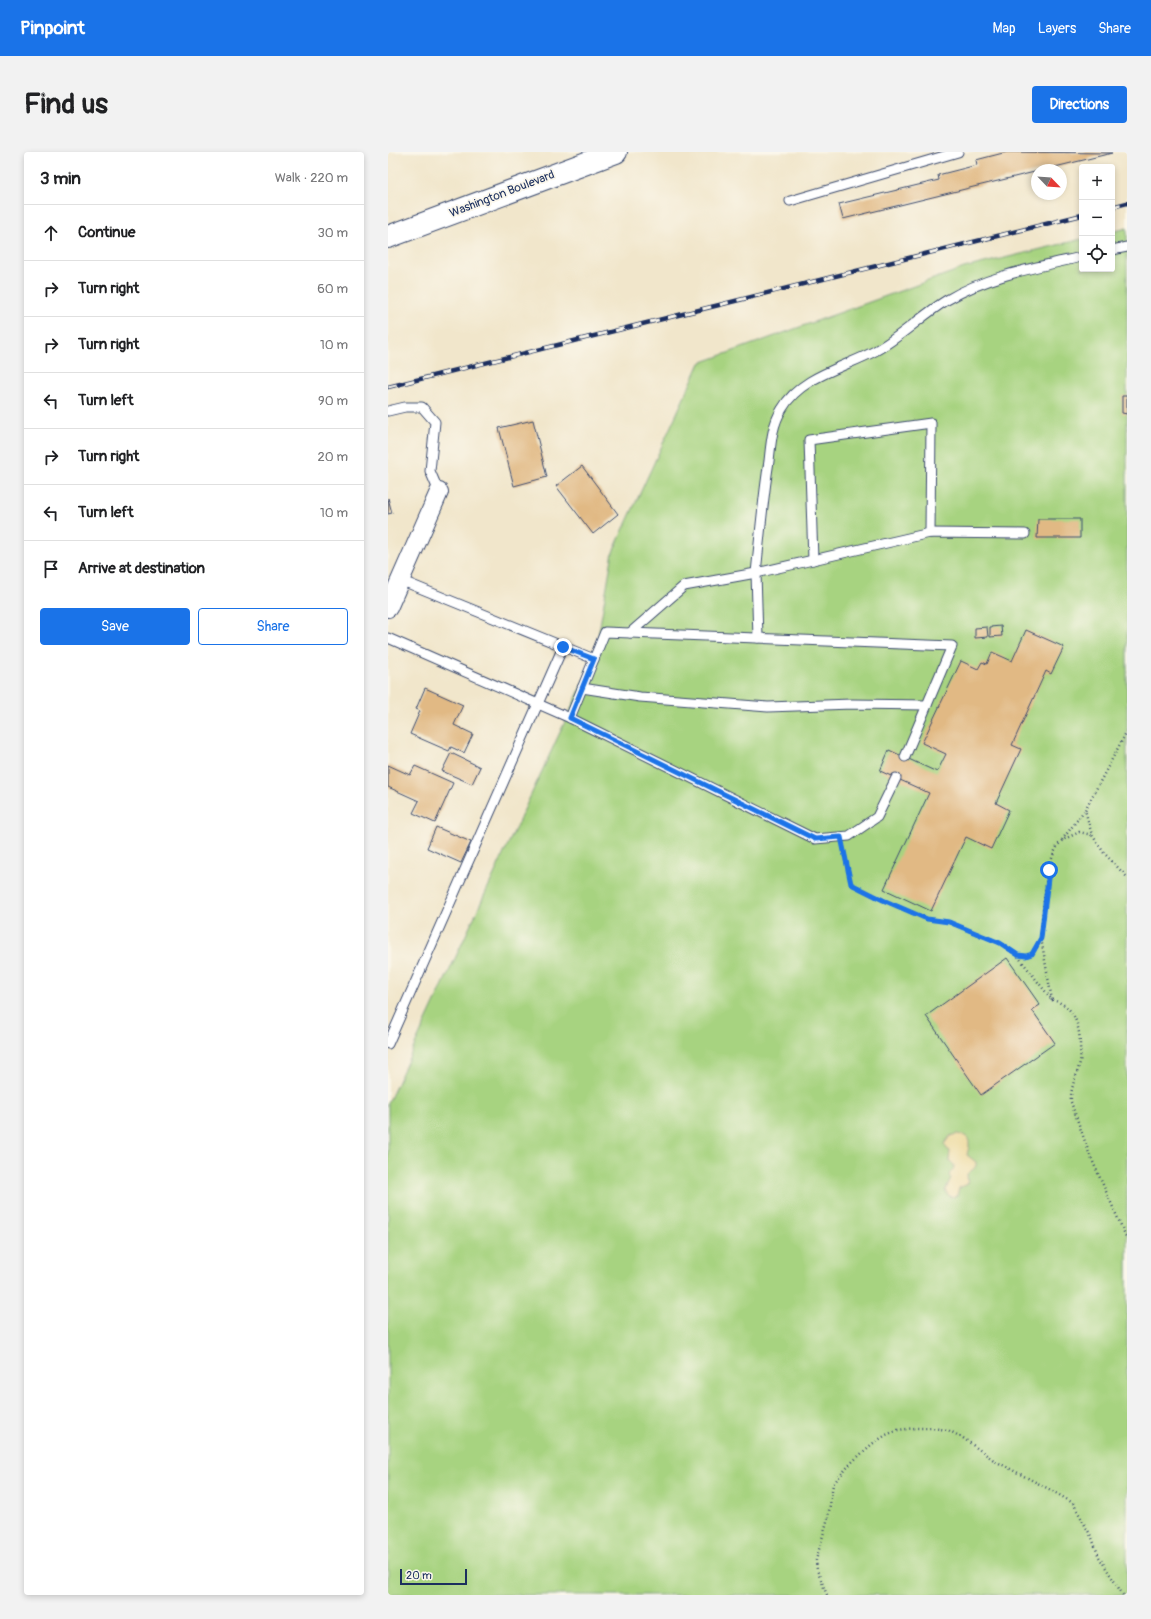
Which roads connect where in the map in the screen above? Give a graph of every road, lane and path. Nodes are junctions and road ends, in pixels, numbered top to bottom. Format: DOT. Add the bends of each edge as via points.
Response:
graph roads {
  1 [pos="616,152"];
  2 [pos="958,152"];
  3 [pos="790,201"];
  4 [pos="388,237"];
  5 [pos="1127,247"];
  6 [pos="1115,249"];
  7 [pos="1079,258"];
  8 [pos="388,411"];
  9 [pos="439,492"];
  10 [pos="930,533"];
  11 [pos="1025,534"];
  12 [pos="813,560"];
  13 [pos="756,573"];
  14 [pos="400,580"];
  15 [pos="388,608"];
  16 [pos="630,633"];
  17 [pos="388,638"];
  18 [pos="758,638"];
  19 [pos="563,647"];
  20 [pos="594,659"];
  21 [pos="582,688"];
  22 [pos="538,705"];
  23 [pos="926,705"];
  24 [pos="570,718"];
  25 [pos="1127,731"];
  26 [pos="905,757"];
  27 [pos="896,778"];
  28 [pos="1085,810"];
  29 [pos="1092,835"];
  30 [pos="841,837"];
  31 [pos="1062,841"];
  32 [pos="1127,877"];
  33 [pos="1041,938"];
  34 [pos="1018,955"];
  35 [pos="1052,1000"];
  36 [pos="388,1044"];
  37 [pos="1127,1239"];
  38 [pos="827,1595"];
  39 [pos="1123,1595"];
  1 -- 4 [label="main road, Washington Boulevard"];
  2 -- 3 [label="lane"];
  5 -- 6 [label="lane"];
  7 -- 13 [label="lane" via="989,280 947,300 878,350 821,374 796,392 782,408 774,425"];
  8 -- 9 [label="lane" via="405,407 422,408 435,422 430,471"];
  9 -- 14 [label="street"];
  10 -- 11 [label="lane"];
  10 -- 12 [label="lane"];
  10 -- 12 [label="lane" via="931,423 809,440"];
  12 -- 13 [label="lane"];
  13 -- 16 [label="lane" via="684,586"];
  13 -- 18 [label="lane"];
  14 -- 15 [label="street"];
  14 -- 19 [label="lane"];
  16 -- 18 [label="lane"];
  16 -- 20 [label="lane" via="605,632"];
  17 -- 22 [label="lane"];
  18 -- 23 [label="lane" via="952,646"];
  19 -- 20 [label="lane"];
  19 -- 22 [label="lane"];
  20 -- 21 [label="lane"];
  21 -- 23 [label="lane" via="640,698 768,707"];
  21 -- 24 [label="lane"];
  22 -- 24 [label="lane"];
  22 -- 36 [label="lane"];
  23 -- 26 [label="lane"];
  24 -- 30 [label="lane" via="815,839"];
  25 -- 28 [label="path"];
  27 -- 30 [label="lane" via="878,818 849,836"];
  28 -- 29 [label="path"];
  28 -- 31 [label="path"];
  29 -- 31 [label="path" via="1080,832"];
  29 -- 32 [label="path" via="1104,853"];
  30 -- 34 [label="path" via="851,884 927,919 949,922 1000,943"];
  31 -- 33 [label="path" via="1052,855"];
  33 -- 34 [label="path" via="1032,954"];
  33 -- 35 [label="path"];
  34 -- 35 [label="path"];
  35 -- 37 [label="path" via="1063,1003 1076,1018 1080,1056 1070,1093 1071,1102 1089,1153"];
  38 -- 39 [label="path" via="817,1570 816,1560 828,1518 833,1484 872,1444 886,1435 898,1430 921,1428 948,1430 995,1461 1073,1503 1099,1557"];
}
